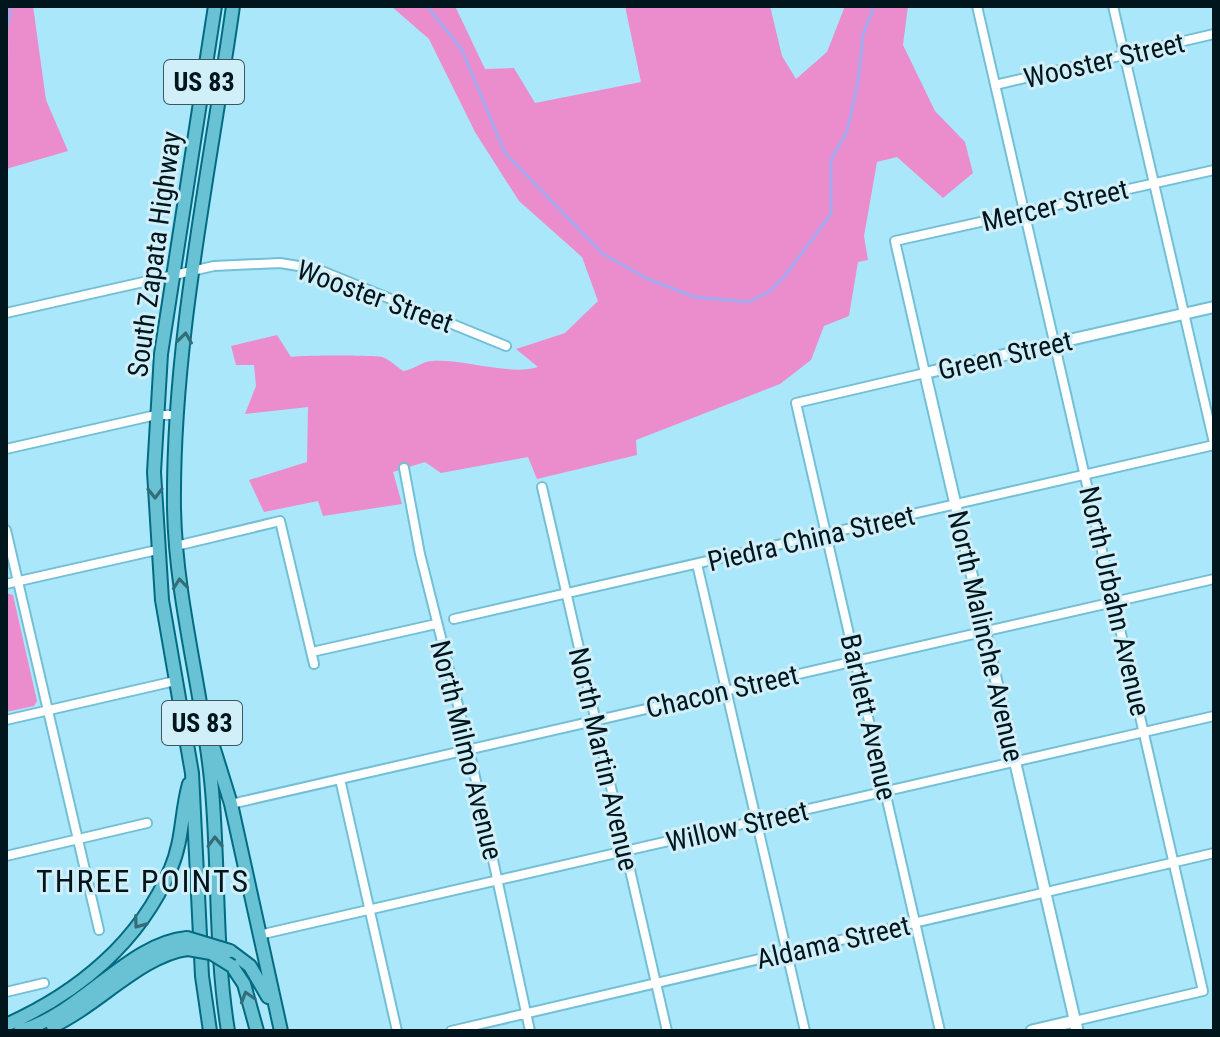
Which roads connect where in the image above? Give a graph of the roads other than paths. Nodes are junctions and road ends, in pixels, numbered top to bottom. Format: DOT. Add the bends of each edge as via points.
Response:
graph roads {
  1 [pos="215,6"];
  2 [pos="233,6"];
  3 [pos="977,6"];
  4 [pos="1113,6"];
  5 [pos="1214,34"];
  6 [pos="1124,55"];
  7 [pos="995,85"];
  8 [pos="1214,170"];
  9 [pos="1155,183"];
  10 [pos="1025,212"];
  11 [pos="895,241"];
  12 [pos="195,270"];
  13 [pos="173,275"];
  14 [pos="1214,307"];
  15 [pos="6,313"];
  16 [pos="1185,314"];
  17 [pos="1055,343"];
  18 [pos="506,346"];
  19 [pos="925,373"];
  20 [pos="796,403"];
  21 [pos="156,415"];
  22 [pos="177,415"];
  23 [pos="1214,444"];
  24 [pos="6,449"];
  25 [pos="404,468"];
  26 [pos="1085,474"];
  27 [pos="542,487"];
  28 [pos="955,504"];
  29 [pos="6,530"];
  30 [pos="825,535"];
  31 [pos="176,546"];
  32 [pos="157,550"];
  33 [pos="697,564"];
  34 [pos="1214,579"];
  35 [pos="18,582"];
  36 [pos="6,584"];
  37 [pos="567,594"];
  38 [pos="1114,601"];
  39 [pos="454,619"];
  40 [pos="436,624"];
  41 [pos="985,631"];
  42 [pos="312,652"];
  43 [pos="855,661"];
  44 [pos="314,664"];
  45 [pos="175,681"];
  46 [pos="726,690"];
  47 [pos="198,700"];
  48 [pos="49,710"];
  49 [pos="1214,716"];
  50 [pos="6,720"];
  51 [pos="596,720"];
  52 [pos="1146,731"];
  53 [pos="469,749"];
  54 [pos="1016,761"];
  55 [pos="192,773"];
  56 [pos="340,779"];
  57 [pos="887,791"];
  58 [pos="231,804"];
  59 [pos="757,821"];
  60 [pos="147,823"];
  61 [pos="78,839"];
  62 [pos="626,851"];
  63 [pos="1214,853"];
  64 [pos="6,856"];
  65 [pos="1175,862"];
  66 [pos="498,880"];
  67 [pos="1045,892"];
  68 [pos="369,910"];
  69 [pos="916,922"];
  70 [pos="99,930"];
  71 [pos="259,935"];
  72 [pos="187,944"];
  73 [pos="787,953"];
  74 [pos="44,983"];
  75 [pos="656,983"];
  76 [pos="6,992"];
  77 [pos="526,1013"];
  78 [pos="277,1014"];
  79 [pos="6,1025"];
  80 [pos="1076,1026"];
  81 [pos="20,1031"];
  82 [pos="40,1031"];
  83 [pos="210,1031"];
  84 [pos="228,1031"];
  85 [pos="257,1031"];
  86 [pos="281,1031"];
  87 [pos="397,1031"];
  88 [pos="451,1031"];
  89 [pos="530,1031"];
  90 [pos="667,1031"];
  91 [pos="805,1031"];
  92 [pos="940,1031"];
  93 [pos="1032,1031"];
  1 -- 13 [label="main road, South Zapata Highway / US 83"];
  2 -- 12 [label="main road, South Zapata Highway / US 83"];
  3 -- 7 [label="street, North Urbahn Avenue"];
  4 -- 6 [label="street"];
  5 -- 6 [label="street, Wooster Street"];
  6 -- 7 [label="street, Wooster Street"];
  6 -- 9 [label="street"];
  7 -- 10 [label="street, North Urbahn Avenue"];
  8 -- 9 [label="street, Mercer Street"];
  9 -- 10 [label="street, Mercer Street"];
  9 -- 16 [label="street"];
  10 -- 11 [label="street, Mercer Street"];
  10 -- 17 [label="street, North Urbahn Avenue"];
  11 -- 19 [label="street, North Malinche Avenue"];
  12 -- 13 [label="street, Wooster Street"];
  12 -- 18 [label="street, Wooster Street" via="307,266"];
  22 -- 12 [label="main road, South Zapata Highway / US 83, one-way"];
  13 -- 15 [label="street, Wooster Street"];
  13 -- 21 [label="main road, South Zapata Highway / US 83"];
  14 -- 16 [label="street, Green Street"];
  16 -- 17 [label="street, Green Street"];
  16 -- 23 [label="street"];
  17 -- 19 [label="street, Green Street"];
  17 -- 26 [label="street, North Urbahn Avenue"];
  19 -- 20 [label="street, Green Street"];
  19 -- 28 [label="street, North Malinche Avenue"];
  20 -- 30 [label="street, Bartlett Avenue"];
  21 -- 22 [label="street"];
  21 -- 24 [label="street"];
  21 -- 32 [label="main road, US 83, one-way"];
  22 -- 31 [label="main road, US 83"];
  23 -- 26 [label="street, Piedra China Street"];
  25 -- 40 [label="street, North Milmo Avenue"];
  26 -- 28 [label="street, Piedra China Street"];
  26 -- 38 [label="street, North Urbahn Avenue"];
  27 -- 37 [label="street, North Martin Avenue"];
  28 -- 30 [label="street, Piedra China Street"];
  28 -- 41 [label="street, North Malinche Avenue"];
  29 -- 35 [label="street"];
  30 -- 33 [label="street, Piedra China Street"];
  30 -- 43 [label="street, Bartlett Avenue"];
  31 -- 42 [label="street" via="280,521"];
  47 -- 31 [label="main road, US 83, one-way"];
  32 -- 35 [label="street"];
  32 -- 45 [label="main road, US 83"];
  33 -- 37 [label="street, Piedra China Street"];
  33 -- 46 [label="street"];
  34 -- 38 [label="street, Chacon Street"];
  35 -- 36 [label="street"];
  35 -- 48 [label="street"];
  37 -- 39 [label="street, Piedra China Street"];
  37 -- 51 [label="street, North Martin Avenue"];
  38 -- 41 [label="street, Chacon Street"];
  38 -- 52 [label="street, North Urbahn Avenue"];
  40 -- 42 [label="street"];
  40 -- 53 [label="street, North Milmo Avenue"];
  41 -- 43 [label="street, Chacon Street"];
  41 -- 54 [label="street, North Malinche Avenue"];
  42 -- 44 [label="street"];
  43 -- 46 [label="street, Chacon Street"];
  43 -- 57 [label="street, Bartlett Avenue"];
  45 -- 48 [label="street"];
  45 -- 55 [label="main road, US 83"];
  46 -- 51 [label="street, Chacon Street"];
  46 -- 59 [label="street"];
  47 -- 58 [label="main road"];
  84 -- 47 [label="main road, US 83, one-way" via="220,976 212,791"];
  48 -- 50 [label="street"];
  48 -- 61 [label="street"];
  49 -- 52 [label="street, Willow Street"];
  51 -- 53 [label="street, Chacon Street"];
  51 -- 62 [label="street, North Martin Avenue"];
  52 -- 54 [label="street, Willow Street"];
  52 -- 65 [label="street, North Urbahn Avenue"];
  53 -- 56 [label="street, Chacon Street"];
  53 -- 66 [label="street, North Milmo Avenue"];
  54 -- 57 [label="street, Willow Street"];
  54 -- 67 [label="street, North Malinche Avenue"];
  55 -- 79 [label="main road, one-way" via="171,868 138,925 77,987"];
  55 -- 83 [label="main road, US 83" via="202,976"];
  56 -- 58 [label="street, Chacon Street"];
  56 -- 68 [label="street"];
  57 -- 59 [label="street, Willow Street"];
  57 -- 69 [label="street, Bartlett Avenue"];
  58 -- 71 [label="main road"];
  59 -- 62 [label="street, Willow Street"];
  59 -- 73 [label="street"];
  60 -- 61 [label="street"];
  61 -- 64 [label="street"];
  61 -- 70 [label="street"];
  62 -- 66 [label="street, Willow Street"];
  62 -- 75 [label="street, North Martin Avenue"];
  63 -- 65 [label="street, Aldama Street"];
  65 -- 67 [label="street, Aldama Street"];
  65 -- 80 [label="street, North Urbahn Avenue" via="1203,991"];
  66 -- 68 [label="street, Willow Street"];
  66 -- 77 [label="street, North Milmo Avenue"];
  67 -- 69 [label="street, Aldama Street"];
  67 -- 80 [label="street, North Malinche Avenue"];
  68 -- 71 [label="street, Willow Street"];
  68 -- 87 [label="street"];
  69 -- 73 [label="street, Aldama Street"];
  69 -- 92 [label="street, Bartlett Avenue"];
  71 -- 78 [label="main road"];
  72 -- 78 [label="main road, bridge" via="243,958"];
  72 -- 81 [label="main road" via="152,948 73,1006"];
  72 -- 82 [label="main road" via="160,956 99,1001"];
  85 -- 72 [label="main road, one-way, bridge" via="248,995 232,966"];
  73 -- 75 [label="street, Aldama Street"];
  73 -- 91 [label="street"];
  74 -- 76 [label="street"];
  75 -- 77 [label="street, Aldama Street"];
  75 -- 90 [label="street, North Martin Avenue"];
  77 -- 88 [label="street, Aldama Street"];
  77 -- 89 [label="street, North Milmo Avenue"];
  78 -- 86 [label="main road"];
  80 -- 93 [label="main road"];
}
